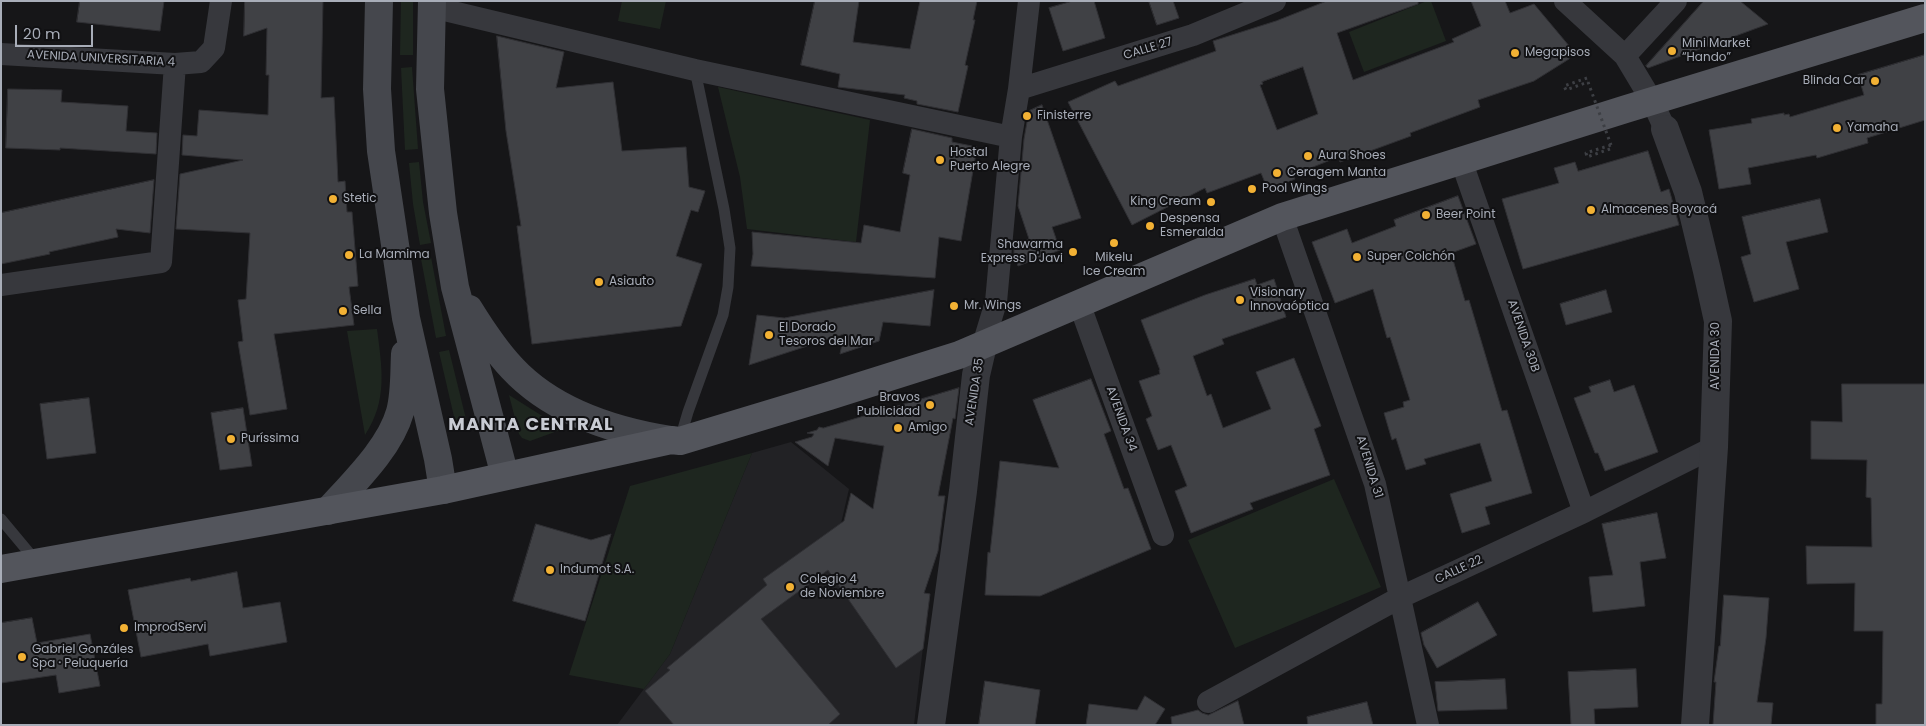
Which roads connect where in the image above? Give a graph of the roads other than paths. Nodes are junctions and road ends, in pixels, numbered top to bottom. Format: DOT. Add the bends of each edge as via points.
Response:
graph roads {
  1 [pos="221,1"];
  2 [pos="378,1"];
  3 [pos="1030,1"];
  4 [pos="1275,1"];
  5 [pos="1565,1"];
  6 [pos="1676,1"];
  7 [pos="432,4"];
  8 [pos="1925,18"];
  9 [pos="1,54"];
  10 [pos="1625,56"];
  11 [pos="175,64"];
  12 [pos="695,70"];
  13 [pos="1019,89"];
  14 [pos="1652,101"];
  15 [pos="1665,128"];
  16 [pos="1011,137"];
  17 [pos="1461,160"];
  18 [pos="1282,217"];
  19 [pos="1,285"];
  20 [pos="455,287"];
  21 [pos="1079,303"];
  22 [pos="406,318"];
  23 [pos="983,345"];
  24 [pos="675,441"];
  25 [pos="1714,447"];
  26 [pos="505,476"];
  27 [pos="443,490"];
  28 [pos="328,512"];
  29 [pos="1584,512"];
  30 [pos="1,519"];
  31 [pos="1163,535"];
  32 [pos="37,562"];
  33 [pos="1,569"];
  34 [pos="1401,598"];
  35 [pos="1208,702"];
  36 [pos="931,725"];
  37 [pos="1428,725"];
  38 [pos="1695,725"];
  1 -- 11 [label="street, AVENIDA UNIVERSITARIA 4" via="214,48 201,62"];
  2 -- 22 [label="main road" via="377,90 382,151"];
  3 -- 13 [label="street, AVENIDA 35"];
  4 -- 13 [label="street, CALLE 27" via="1193,35"];
  5 -- 10 [label="street, AVENIDA 30"];
  6 -- 10 [label="street"];
  7 -- 12 [label="street"];
  7 -- 20 [label="main road" via="430,89 443,212"];
  8 -- 14 [label="main road"];
  9 -- 11 [label="street, AVENIDA UNIVERSITARIA 4"];
  10 -- 14 [label="street, AVENIDA 30"];
  11 -- 19 [label="street" via="161,262"];
  12 -- 16 [label="street"];
  12 -- 24 [label="lane" via="730,248 728,287 723,315"];
  13 -- 16 [label="street, AVENIDA 35"];
  14 -- 15 [label="street, AVENIDA 30"];
  14 -- 17 [label="main road"];
  15 -- 25 [label="street, AVENIDA 30" via="1688,192 1718,321"];
  16 -- 23 [label="street, AVENIDA 35" via="996,302"];
  17 -- 18 [label="main road"];
  17 -- 29 [label="street, AVENIDA 30B"];
  18 -- 21 [label="main road"];
  18 -- 34 [label="street, AVENIDA 31" via="1376,484"];
  20 -- 24 [label="main road" via="489,341 512,369 541,393 602,423 635,434"];
  20 -- 26 [label="main road"];
  21 -- 23 [label="main road"];
  21 -- 31 [label="street, AVENIDA 34"];
  22 -- 27 [label="main road"];
  22 -- 28 [label="main road" via="400,412 372,461"];
  23 -- 24 [label="main road" via="838,394"];
  23 -- 36 [label="street, AVENIDA 35" via="976,375"];
  24 -- 26 [label="main road"];
  25 -- 29 [label="street, CALLE 22"];
  25 -- 38 [label="street, AVENIDA 30"];
  26 -- 27 [label="main road"];
  27 -- 28 [label="main road"];
  28 -- 32 [label="main road"];
  29 -- 34 [label="street, CALLE 22"];
  30 -- 32 [label="lane"];
  32 -- 33 [label="main road"];
  34 -- 35 [label="street, CALLE 22"];
  34 -- 37 [label="street, AVENIDA 31"];
}
